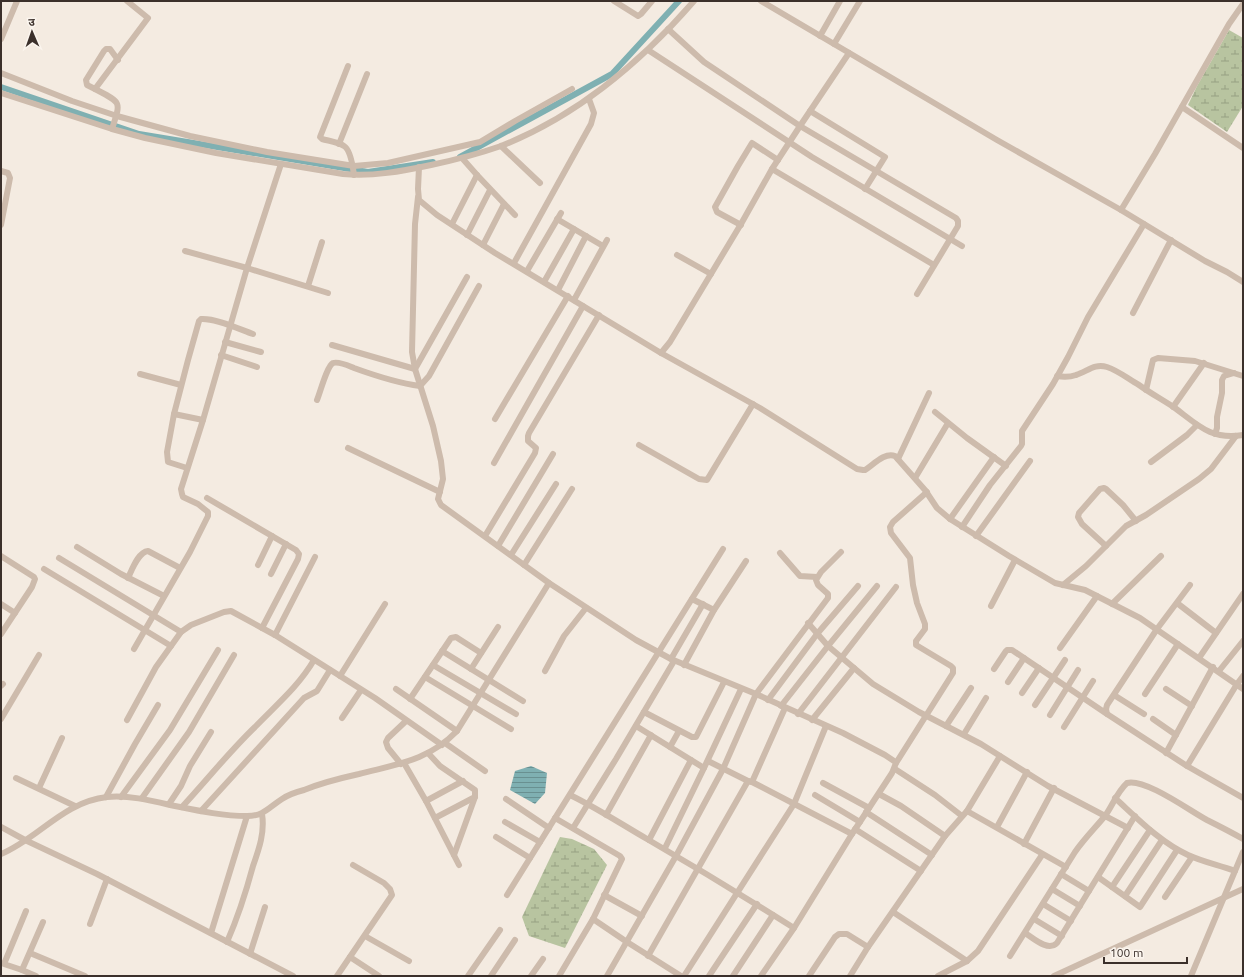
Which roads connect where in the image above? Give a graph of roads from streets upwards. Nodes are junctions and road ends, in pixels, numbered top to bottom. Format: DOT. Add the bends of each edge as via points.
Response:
graph roads {
  1 [pos="17,1"];
  2 [pos="127,1"];
  3 [pos="614,1"];
  4 [pos="652,1"];
  5 [pos="694,1"];
  6 [pos="761,1"];
  7 [pos="840,1"];
  8 [pos="860,1"];
  9 [pos="135,3"];
  10 [pos="623,3"];
  11 [pos="1243,4"];
  12 [pos="668,29"];
  13 [pos="820,36"];
  14 [pos="1,39"];
  15 [pos="834,44"];
  16 [pos="648,50"];
  17 [pos="850,53"];
  18 [pos="118,60"];
  19 [pos="348,66"];
  20 [pos="1,73"];
  21 [pos="367,74"];
  22 [pos="95,89"];
  23 [pos="572,89"];
  24 [pos="1,94"];
  25 [pos="589,99"];
  26 [pos="1182,107"];
  27 [pos="810,112"];
  28 [pos="114,123"];
  29 [pos="800,126"];
  30 [pos="790,142"];
  31 [pos="339,144"];
  32 [pos="501,146"];
  33 [pos="1243,148"];
  34 [pos="462,158"];
  35 [pos="778,160"];
  36 [pos="281,164"];
  37 [pos="354,166"];
  38 [pos="419,167"];
  39 [pos="772,170"];
  40 [pos="1,171"];
  41 [pos="876,171"];
  42 [pos="354,174"];
  43 [pos="477,176"];
  44 [pos="540,183"];
  45 [pos="865,189"];
  46 [pos="490,190"];
  47 [pos="418,197"];
  48 [pos="3,198"];
  49 [pos="504,204"];
  50 [pos="1122,210"];
  51 [pos="561,213"];
  52 [pos="515,215"];
  53 [pos="557,219"];
  54 [pos="452,224"];
  55 [pos="1144,224"];
  56 [pos="1,225"];
  57 [pos="741,225"];
  58 [pos="574,229"];
  59 [pos="467,234"];
  60 [pos="586,236"];
  61 [pos="950,238"];
  62 [pos="607,240"];
  63 [pos="1171,240"];
  64 [pos="322,242"];
  65 [pos="483,245"];
  66 [pos="603,246"];
  67 [pos="962,246"];
  68 [pos="185,251"];
  69 [pos="677,255"];
  70 [pos="514,264"];
  71 [pos="934,265"];
  72 [pos="247,268"];
  73 [pos="527,271"];
  74 [pos="711,274"];
  75 [pos="467,277"];
  76 [pos="544,282"];
  77 [pos="1243,282"];
  78 [pos="308,286"];
  79 [pos="479,286"];
  80 [pos="558,290"];
  81 [pos="328,293"];
  82 [pos="917,294"];
  83 [pos="568,296"];
  84 [pos="574,300"];
  85 [pos="583,306"];
  86 [pos="1133,313"];
  87 [pos="599,315"];
  88 [pos="230,325"];
  89 [pos="253,334"];
  90 [pos="225,342"];
  91 [pos="332,345"];
  92 [pos="261,352"];
  93 [pos="661,353"];
  94 [pos="221,355"];
  95 [pos="1204,363"];
  96 [pos="257,367"];
  97 [pos="415,369"];
  98 [pos="1234,373"];
  99 [pos="140,374"];
  100 [pos="1057,376"];
  101 [pos="1243,376"];
  102 [pos="181,385"];
  103 [pos="420,386"];
  104 [pos="1146,390"];
  105 [pos="929,393"];
  106 [pos="317,400"];
  107 [pos="753,404"];
  108 [pos="1173,407"];
  109 [pos="935,412"];
  110 [pos="174,414"];
  111 [pos="495,419"];
  112 [pos="203,420"];
  113 [pos="948,423"];
  114 [pos="1197,425"];
  115 [pos="1215,434"];
  116 [pos="1240,436"];
  117 [pos="640,445"];
  118 [pos="348,448"];
  119 [pos="553,454"];
  120 [pos="994,457"];
  121 [pos="898,459"];
  122 [pos="1030,461"];
  123 [pos="1151,462"];
  124 [pos="494,463"];
  125 [pos="1006,466"];
  126 [pos="188,468"];
  127 [pos="915,478"];
  128 [pos="556,484"];
  129 [pos="572,489"];
  130 [pos="440,492"];
  131 [pos="927,492"];
  132 [pos="207,498"];
  133 [pos="950,519"];
  134 [pos="1136,521"];
  135 [pos="962,527"];
  136 [pos="272,536"];
  137 [pos="485,536"];
  138 [pos="976,536"];
  139 [pos="286,544"];
  140 [pos="498,546"];
  141 [pos="1106,546"];
  142 [pos="77,547"];
  143 [pos="723,549"];
  144 [pos="841,552"];
  145 [pos="780,553"];
  146 [pos="1,556"];
  147 [pos="511,556"];
  148 [pos="1161,556"];
  149 [pos="315,557"];
  150 [pos="59,558"];
  151 [pos="1015,560"];
  152 [pos="746,561"];
  153 [pos="258,565"];
  154 [pos="524,565"];
  155 [pos="180,568"];
  156 [pos="44,569"];
  157 [pos="271,574"];
  158 [pos="817,577"];
  159 [pos="128,578"];
  160 [pos="549,583"];
  161 [pos="1063,585"];
  162 [pos="1190,585"];
  163 [pos="858,586"];
  164 [pos="877,586"];
  165 [pos="896,587"];
  166 [pos="1243,594"];
  167 [pos="164,596"];
  168 [pos="1097,596"];
  169 [pos="692,599"];
  170 [pos="1177,603"];
  171 [pos="1,604"];
  172 [pos="385,604"];
  173 [pos="703,604"];
  174 [pos="1112,604"];
  175 [pos="991,606"];
  176 [pos="586,608"];
  177 [pos="714,610"];
  178 [pos="15,613"];
  179 [pos="154,614"];
  180 [pos="808,623"];
  181 [pos="498,627"];
  182 [pos="262,628"];
  183 [pos="1157,629"];
  184 [pos="145,630"];
  185 [pos="182,632"];
  186 [pos="1216,633"];
  187 [pos="1,634"];
  188 [pos="817,634"];
  189 [pos="275,635"];
  190 [pos="1243,641"];
  191 [pos="1178,644"];
  192 [pos="171,646"];
  193 [pos="828,646"];
  194 [pos="1060,648"];
  195 [pos="134,649"];
  196 [pos="218,650"];
  197 [pos="442,651"];
  198 [pos="659,652"];
  199 [pos="481,653"];
  200 [pos="39,655"];
  201 [pos="234,655"];
  202 [pos="842,658"];
  203 [pos="1024,658"];
  204 [pos="1199,658"];
  205 [pos="314,660"];
  206 [pos="673,660"];
  207 [pos="1065,660"];
  208 [pos="433,665"];
  209 [pos="684,665"];
  210 [pos="854,668"];
  211 [pos="1039,668"];
  212 [pos="471,669"];
  213 [pos="994,669"];
  214 [pos="1216,669"];
  215 [pos="330,670"];
  216 [pos="1078,670"];
  217 [pos="545,671"];
  218 [pos="340,676"];
  219 [pos="1243,676"];
  220 [pos="425,677"];
  221 [pos="1052,677"];
  222 [pos="489,680"];
  223 [pos="1093,681"];
  224 [pos="724,682"];
  225 [pos="1008,682"];
  226 [pos="1236,684"];
  227 [pos="1067,687"];
  228 [pos="971,688"];
  229 [pos="396,689"];
  230 [pos="740,689"];
  231 [pos="1166,689"];
  232 [pos="1243,689"];
  233 [pos="361,690"];
  234 [pos="1022,693"];
  235 [pos="480,694"];
  236 [pos="756,694"];
  237 [pos="1145,694"];
  238 [pos="1114,695"];
  239 [pos="1083,697"];
  240 [pos="986,698"];
  241 [pos="410,699"];
  242 [pos="768,700"];
  243 [pos="523,701"];
  244 [pos="158,705"];
  245 [pos="1035,705"];
  246 [pos="472,706"];
  247 [pos="1192,706"];
  248 [pos="783,707"];
  249 [pos="644,712"];
  250 [pos="516,714"];
  251 [pos="798,714"];
  252 [pos="1107,714"];
  253 [pos="1144,714"];
  254 [pos="1050,715"];
  255 [pos="926,716"];
  256 [pos="1,718"];
  257 [pos="342,718"];
  258 [pos="1153,719"];
  259 [pos="127,720"];
  260 [pos="406,720"];
  261 [pos="812,720"];
  262 [pos="636,726"];
  263 [pos="826,726"];
  264 [pos="946,726"];
  265 [pos="1064,727"];
  266 [pos="511,729"];
  267 [pos="457,731"];
  268 [pos="678,731"];
  269 [pos="211,732"];
  270 [pos="964,734"];
  271 [pos="651,735"];
  272 [pos="1176,735"];
  273 [pos="62,738"];
  274 [pos="443,744"];
  275 [pos="670,747"];
  276 [pos="428,753"];
  277 [pos="1166,753"];
  278 [pos="1000,756"];
  279 [pos="691,760"];
  280 [pos="708,761"];
  281 [pos="402,764"];
  282 [pos="895,766"];
  283 [pos="1187,766"];
  284 [pos="704,768"];
  285 [pos="723,769"];
  286 [pos="485,771"];
  287 [pos="1027,772"];
  288 [pos="16,778"];
  289 [pos="463,781"];
  290 [pos="750,781"];
  291 [pos="823,783"];
  292 [pos="39,788"];
  293 [pos="1054,788"];
  294 [pos="879,794"];
  295 [pos="570,795"];
  296 [pos="815,795"];
  297 [pos="106,797"];
  298 [pos="121,797"];
  299 [pos="142,798"];
  300 [pos="475,798"];
  301 [pos="1115,798"];
  302 [pos="1243,798"];
  303 [pos="506,799"];
  304 [pos="426,801"];
  305 [pos="169,804"];
  306 [pos="588,804"];
  307 [pos="794,804"];
  308 [pos="75,806"];
  309 [pos="182,807"];
  310 [pos="868,810"];
  311 [pos="967,811"];
  312 [pos="201,812"];
  313 [pos="262,814"];
  314 [pos="606,815"];
  315 [pos="1105,815"];
  316 [pos="247,816"];
  317 [pos="962,816"];
  318 [pos="1135,816"];
  319 [pos="435,818"];
  320 [pos="555,818"];
  321 [pos="505,822"];
  322 [pos="860,822"];
  323 [pos="1,827"];
  324 [pos="549,828"];
  325 [pos="573,828"];
  326 [pos="996,828"];
  327 [pos="1128,828"];
  328 [pos="1150,830"];
  329 [pos="853,831"];
  330 [pos="945,836"];
  331 [pos="496,838"];
  332 [pos="1243,838"];
  333 [pos="25,840"];
  334 [pos="649,840"];
  335 [pos="1162,840"];
  336 [pos="540,842"];
  337 [pos="1024,844"];
  338 [pos="664,848"];
  339 [pos="1177,850"];
  340 [pos="1243,852"];
  341 [pos="1,854"];
  342 [pos="454,855"];
  343 [pos="932,855"];
  344 [pos="1042,855"];
  345 [pos="676,856"];
  346 [pos="1192,857"];
  347 [pos="530,858"];
  348 [pos="353,864"];
  349 [pos="459,865"];
  350 [pos="1066,867"];
  351 [pos="698,869"];
  352 [pos="921,871"];
  353 [pos="1235,871"];
  354 [pos="1061,874"];
  355 [pos="1098,877"];
  356 [pos="107,879"];
  357 [pos="1112,887"];
  358 [pos="1052,889"];
  359 [pos="1243,889"];
  360 [pos="1089,891"];
  361 [pos="739,892"];
  362 [pos="507,895"];
  363 [pos="604,895"];
  364 [pos="1125,896"];
  365 [pos="1165,897"];
  366 [pos="1223,898"];
  367 [pos="757,904"];
  368 [pos="1043,904"];
  369 [pos="1080,906"];
  370 [pos="266,907"];
  371 [pos="26,911"];
  372 [pos="893,912"];
  373 [pos="773,915"];
  374 [pos="642,916"];
  375 [pos="593,919"];
  376 [pos="1034,919"];
  377 [pos="1071,921"];
  378 [pos="43,922"];
  379 [pos="90,924"];
  380 [pos="794,928"];
  381 [pos="500,930"];
  382 [pos="210,933"];
  383 [pos="1025,933"];
  384 [pos="365,936"];
  385 [pos="1062,936"];
  386 [pos="515,940"];
  387 [pos="227,942"];
  388 [pos="627,942"];
  389 [pos="868,948"];
  390 [pos="30,953"];
  391 [pos="250,954"];
  392 [pos="648,956"];
  393 [pos="1010,956"];
  394 [pos="350,957"];
  395 [pos="543,959"];
  396 [pos="409,961"];
  397 [pos="967,961"];
  398 [pos="22,970"];
  399 [pos="1066,970"];
  400 [pos="36,976"];
  401 [pos="85,976"];
  402 [pos="293,976"];
  403 [pos="337,976"];
  404 [pos="379,976"];
  405 [pos="468,976"];
  406 [pos="491,976"];
  407 [pos="531,976"];
  408 [pos="560,976"];
  409 [pos="607,976"];
  410 [pos="681,976"];
  411 [pos="684,976"];
  412 [pos="709,976"];
  413 [pos="733,976"];
  414 [pos="761,976"];
  415 [pos="809,976"];
  416 [pos="850,976"];
  417 [pos="938,976"];
  418 [pos="1054,976"];
  419 [pos="1062,976"];
  420 [pos="1191,976"];
  1 -- 14 [label="street"];
  2 -- 9 [label="street"];
  3 -- 10 [label="street"];
  4 -- 10 [label="street" via="640,15 636,15"];
  5 -- 12 [label="street"];
  6 -- 13 [label="street"];
  7 -- 13 [label="street"];
  8 -- 15 [label="street"];
  9 -- 18 [label="street" via="148,20"];
  11 -- 26 [label="street"];
  12 -- 16 [label="street"];
  12 -- 29 [label="street" via="704,62"];
  13 -- 15 [label="street"];
  15 -- 17 [label="street"];
  16 -- 25 [label="street"];
  16 -- 30 [label="street"];
  17 -- 27 [label="street"];
  17 -- 50 [label="street"];
  18 -- 22 [label="street"];
  18 -- 22 [label="street" via="110,49 104,51 86,80 86,85"];
  19 -- 31 [label="street" via="320,136"];
  20 -- 28 [label="street" via="72,101"];
  21 -- 31 [label="street"];
  22 -- 28 [label="street" via="116,102 118,107"];
  23 -- 37 [label="street" via="480,142 388,163"];
  24 -- 28 [label="street"];
  25 -- 32 [label="street" via="542,127"];
  25 -- 70 [label="street" via="594,113 591,124"];
  26 -- 33 [label="street"];
  26 -- 50 [label="street"];
  27 -- 29 [label="street"];
  27 -- 41 [label="street" via="885,157"];
  28 -- 36 [label="street" via="132,135"];
  28 -- 37 [label="street"];
  29 -- 30 [label="street"];
  29 -- 41 [label="street"];
  30 -- 35 [label="street"];
  30 -- 45 [label="street"];
  31 -- 37 [label="street" via="347,148"];
  32 -- 34 [label="street"];
  32 -- 44 [label="street"];
  34 -- 38 [label="street"];
  34 -- 43 [label="street"];
  35 -- 39 [label="street"];
  35 -- 57 [label="street" via="752,143 715,204 715,209"];
  36 -- 42 [label="street"];
  36 -- 72 [label="street"];
  37 -- 42 [label="street"];
  38 -- 42 [label="street"];
  38 -- 47 [label="street"];
  39 -- 57 [label="street"];
  39 -- 71 [label="street"];
  40 -- 48 [label="street" via="10,175"];
  41 -- 45 [label="street"];
  41 -- 61 [label="street" via="956,218 959,224"];
  43 -- 46 [label="street"];
  43 -- 54 [label="street"];
  45 -- 61 [label="street"];
  46 -- 49 [label="street"];
  46 -- 59 [label="street"];
  47 -- 54 [label="street" via="425,206"];
  47 -- 97 [label="street" via="411,332"];
  48 -- 56 [label="street"];
  49 -- 52 [label="street"];
  49 -- 65 [label="street"];
  50 -- 55 [label="street"];
  51 -- 53 [label="street"];
  53 -- 58 [label="street"];
  53 -- 73 [label="street"];
  54 -- 59 [label="street"];
  55 -- 63 [label="street"];
  55 -- 100 [label="street" via="1088,317"];
  57 -- 74 [label="street"];
  58 -- 60 [label="street"];
  58 -- 76 [label="street"];
  59 -- 65 [label="street"];
  60 -- 66 [label="street"];
  60 -- 80 [label="street"];
  61 -- 67 [label="street"];
  61 -- 71 [label="street"];
  62 -- 66 [label="street"];
  63 -- 77 [label="street"];
  63 -- 86 [label="street"];
  64 -- 78 [label="street"];
  65 -- 70 [label="street"];
  66 -- 84 [label="street"];
  68 -- 72 [label="street"];
  69 -- 74 [label="street"];
  70 -- 73 [label="street"];
  71 -- 82 [label="street"];
  72 -- 78 [label="street"];
  72 -- 88 [label="street"];
  73 -- 76 [label="street"];
  74 -- 93 [label="street"];
  75 -- 97 [label="street"];
  76 -- 80 [label="street"];
  78 -- 81 [label="street"];
  79 -- 103 [label="street" via="429,376"];
  80 -- 83 [label="street"];
  83 -- 84 [label="street"];
  83 -- 111 [label="street"];
  84 -- 85 [label="street"];
  85 -- 87 [label="street"];
  85 -- 124 [label="street"];
  87 -- 93 [label="street"];
  87 -- 137 [label="street" via="529,433 528,441 536,448 535,453"];
  88 -- 89 [label="street"];
  88 -- 90 [label="street"];
  88 -- 102 [label="street" via="204,318 199,321"];
  90 -- 92 [label="street"];
  90 -- 94 [label="street"];
  91 -- 97 [label="street"];
  93 -- 107 [label="street"];
  94 -- 96 [label="street"];
  94 -- 112 [label="street"];
  95 -- 98 [label="street"];
  95 -- 104 [label="street" via="1155,358"];
  95 -- 108 [label="street"];
  97 -- 103 [label="street"];
  98 -- 101 [label="street"];
  98 -- 115 [label="street" via="1224,376 1222,380"];
  99 -- 102 [label="street"];
  100 -- 104 [label="street" via="1076,375 1101,365 1123,374"];
  100 -- 125 [label="street" via="1022,431 1022,444"];
  102 -- 110 [label="street"];
  103 -- 106 [label="street" via="386,379 334,363 329,367"];
  103 -- 130 [label="street" via="441,461 443,479"];
  104 -- 108 [label="street"];
  105 -- 121 [label="street"];
  107 -- 117 [label="street" via="707,480 695,477"];
  107 -- 121 [label="street" via="857,468 866,470 888,455"];
  108 -- 114 [label="street"];
  109 -- 113 [label="street"];
  110 -- 112 [label="street"];
  110 -- 126 [label="street" via="167,460 170,464"];
  112 -- 126 [label="street"];
  113 -- 120 [label="street"];
  113 -- 127 [label="street"];
  114 -- 115 [label="street"];
  114 -- 123 [label="street" via="1187,436"];
  115 -- 116 [label="street"];
  116 -- 134 [label="street" via="1200,479"];
  118 -- 130 [label="street"];
  119 -- 140 [label="street"];
  120 -- 125 [label="street"];
  120 -- 133 [label="street"];
  121 -- 127 [label="street"];
  122 -- 138 [label="street"];
  125 -- 135 [label="street"];
  126 -- 155 [label="street" via="181,489 183,497 203,507 209,514"];
  127 -- 131 [label="street"];
  128 -- 147 [label="street"];
  129 -- 154 [label="street"];
  130 -- 137 [label="street" via="438,498 441,505"];
  131 -- 133 [label="street" via="937,508"];
  131 -- 255 [label="street" via="893,522 890,530 910,558 917,603 925,624 916,645 951,666 953,670 952,676"];
  132 -- 136 [label="street"];
  133 -- 135 [label="street"];
  134 -- 141 [label="street" via="1126,526"];
  134 -- 141 [label="street" via="1106,489 1100,490 1078,517"];
  135 -- 138 [label="street"];
  136 -- 139 [label="street"];
  136 -- 153 [label="street"];
  137 -- 140 [label="street"];
  138 -- 151 [label="street"];
  139 -- 157 [label="street"];
  139 -- 182 [label="street" via="296,550 299,556"];
  140 -- 147 [label="street"];
  141 -- 161 [label="street"];
  142 -- 159 [label="street"];
  143 -- 169 [label="street"];
  144 -- 158 [label="street"];
  145 -- 158 [label="street" via="800,576"];
  146 -- 178 [label="street" via="35,579"];
  147 -- 154 [label="street"];
  148 -- 174 [label="street"];
  149 -- 189 [label="street"];
  150 -- 179 [label="street"];
  151 -- 161 [label="street"];
  151 -- 175 [label="street"];
  152 -- 177 [label="street"];
  154 -- 160 [label="street"];
  155 -- 159 [label="street" via="145,551"];
  155 -- 167 [label="street"];
  156 -- 184 [label="street"];
  158 -- 180 [label="street" via="816,583 828,596"];
  159 -- 167 [label="street"];
  160 -- 176 [label="street"];
  160 -- 222 [label="street"];
  161 -- 168 [label="street"];
  162 -- 170 [label="street"];
  163 -- 188 [label="street"];
  164 -- 193 [label="street"];
  165 -- 202 [label="street"];
  166 -- 186 [label="street"];
  167 -- 179 [label="street"];
  168 -- 174 [label="street"];
  168 -- 194 [label="street"];
  169 -- 173 [label="street"];
  169 -- 198 [label="street"];
  170 -- 183 [label="street"];
  170 -- 186 [label="street"];
  171 -- 178 [label="street"];
  172 -- 218 [label="street"];
  173 -- 177 [label="street"];
  173 -- 206 [label="street"];
  174 -- 183 [label="street"];
  176 -- 198 [label="street"];
  176 -- 217 [label="street" via="564,636"];
  177 -- 209 [label="street"];
  178 -- 187 [label="street"];
  179 -- 184 [label="street"];
  179 -- 185 [label="street"];
  180 -- 188 [label="street"];
  180 -- 236 [label="street"];
  181 -- 199 [label="street"];
  182 -- 185 [label="street" via="231,611"];
  182 -- 189 [label="street"];
  183 -- 191 [label="street"];
  183 -- 238 [label="street"];
  184 -- 192 [label="street"];
  184 -- 195 [label="street"];
  185 -- 192 [label="street"];
  186 -- 204 [label="street"];
  188 -- 193 [label="street"];
  188 -- 242 [label="street"];
  189 -- 205 [label="street"];
  190 -- 214 [label="street"];
  191 -- 204 [label="street"];
  191 -- 237 [label="street"];
  192 -- 259 [label="street" via="156,667"];
  193 -- 202 [label="street"];
  193 -- 248 [label="street"];
  196 -- 298 [label="street" via="170,730"];
  197 -- 199 [label="street" via="453,637"];
  197 -- 208 [label="street"];
  197 -- 212 [label="street"];
  198 -- 206 [label="street"];
  198 -- 295 [label="street"];
  199 -- 212 [label="street"];
  200 -- 256 [label="street"];
  201 -- 299 [label="street" via="189,732"];
  202 -- 210 [label="street"];
  202 -- 251 [label="street"];
  203 -- 211 [label="street"];
  203 -- 213 [label="street" via="1008,650"];
  203 -- 225 [label="street"];
  204 -- 214 [label="street"];
  205 -- 215 [label="street"];
  205 -- 309 [label="street" via="300,682"];
  206 -- 209 [label="street"];
  206 -- 249 [label="street"];
  207 -- 221 [label="street"];
  208 -- 220 [label="street"];
  208 -- 235 [label="street"];
  209 -- 224 [label="street"];
  210 -- 255 [label="street" via="874,684"];
  210 -- 261 [label="street"];
  211 -- 221 [label="street"];
  211 -- 234 [label="street"];
  212 -- 222 [label="street"];
  214 -- 226 [label="street"];
  214 -- 247 [label="street"];
  215 -- 218 [label="street"];
  215 -- 312 [label="street" via="316,691 304,698"];
  216 -- 227 [label="street"];
  218 -- 233 [label="street"];
  219 -- 226 [label="street"];
  220 -- 241 [label="street"];
  220 -- 246 [label="street"];
  221 -- 227 [label="street"];
  221 -- 245 [label="street"];
  222 -- 235 [label="street"];
  222 -- 243 [label="street"];
  223 -- 239 [label="street"];
  224 -- 230 [label="street"];
  224 -- 268 [label="street" via="698,736 692,737"];
  226 -- 232 [label="street"];
  226 -- 283 [label="street"];
  227 -- 239 [label="street"];
  227 -- 254 [label="street"];
  228 -- 264 [label="street"];
  229 -- 241 [label="street"];
  230 -- 236 [label="street"];
  230 -- 280 [label="street"];
  231 -- 247 [label="street"];
  233 -- 257 [label="street"];
  233 -- 260 [label="street"];
  235 -- 246 [label="street"];
  235 -- 250 [label="street"];
  236 -- 242 [label="street"];
  236 -- 285 [label="street"];
  238 -- 252 [label="street" via="1107,705"];
  238 -- 253 [label="street"];
  239 -- 252 [label="street"];
  239 -- 265 [label="street"];
  240 -- 270 [label="street"];
  241 -- 267 [label="street"];
  242 -- 248 [label="street"];
  244 -- 297 [label="street"];
  246 -- 266 [label="street"];
  246 -- 267 [label="street"];
  247 -- 272 [label="street"];
  248 -- 251 [label="street"];
  248 -- 290 [label="street"];
  249 -- 262 [label="street"];
  249 -- 268 [label="street"];
  251 -- 261 [label="street"];
  252 -- 277 [label="street"];
  255 -- 264 [label="street"];
  255 -- 282 [label="street"];
  258 -- 272 [label="street"];
  260 -- 274 [label="street"];
  260 -- 281 [label="street" via="386,742"];
  261 -- 263 [label="street"];
  262 -- 271 [label="street"];
  262 -- 306 [label="street"];
  263 -- 282 [label="street" via="885,755 894,761"];
  263 -- 307 [label="street"];
  264 -- 270 [label="street"];
  267 -- 274 [label="street"];
  268 -- 275 [label="street"];
  269 -- 305 [label="street"];
  270 -- 278 [label="street"];
  271 -- 275 [label="street"];
  271 -- 314 [label="street"];
  272 -- 277 [label="street"];
  273 -- 292 [label="street"];
  274 -- 276 [label="street"];
  274 -- 286 [label="street"];
  275 -- 279 [label="street"];
  276 -- 281 [label="street"];
  276 -- 289 [label="street" via="440,766"];
  277 -- 283 [label="street"];
  278 -- 287 [label="street"];
  278 -- 311 [label="street"];
  279 -- 284 [label="street"];
  279 -- 334 [label="street"];
  280 -- 284 [label="street"];
  280 -- 285 [label="street"];
  281 -- 304 [label="street"];
  281 -- 313 [label="street" via="359,773 304,790 282,799"];
  282 -- 294 [label="street"];
  282 -- 317 [label="street"];
  283 -- 302 [label="street"];
  284 -- 338 [label="street"];
  285 -- 290 [label="street"];
  285 -- 345 [label="street"];
  287 -- 293 [label="street"];
  287 -- 326 [label="street"];
  288 -- 292 [label="street"];
  289 -- 300 [label="street" via="473,788"];
  289 -- 304 [label="street"];
  290 -- 307 [label="street"];
  290 -- 351 [label="street"];
  291 -- 310 [label="street"];
  292 -- 308 [label="street"];
  293 -- 315 [label="street"];
  293 -- 337 [label="street"];
  294 -- 310 [label="street"];
  294 -- 330 [label="street"];
  295 -- 306 [label="street"];
  295 -- 320 [label="street"];
  296 -- 322 [label="street"];
  297 -- 298 [label="street"];
  297 -- 308 [label="street"];
  298 -- 299 [label="street"];
  299 -- 305 [label="street"];
  300 -- 319 [label="street"];
  300 -- 342 [label="street"];
  301 -- 315 [label="street"];
  301 -- 318 [label="street"];
  301 -- 332 [label="street" via="1128,783 1137,783 1157,791"];
  303 -- 324 [label="street"];
  304 -- 319 [label="street"];
  305 -- 309 [label="street"];
  306 -- 314 [label="street"];
  306 -- 325 [label="street"];
  307 -- 329 [label="street"];
  307 -- 361 [label="street"];
  308 -- 333 [label="street"];
  309 -- 312 [label="street"];
  310 -- 322 [label="street"];
  310 -- 343 [label="street"];
  311 -- 317 [label="street"];
  311 -- 326 [label="street"];
  312 -- 316 [label="street"];
  313 -- 316 [label="street"];
  313 -- 387 [label="street" via="262,837 241,907"];
  314 -- 334 [label="street"];
  315 -- 327 [label="street"];
  315 -- 350 [label="street"];
  316 -- 382 [label="street"];
  317 -- 330 [label="street"];
  318 -- 327 [label="street"];
  318 -- 328 [label="street"];
  319 -- 342 [label="street"];
  320 -- 324 [label="street"];
  320 -- 325 [label="street"];
  321 -- 336 [label="street"];
  322 -- 329 [label="street"];
  323 -- 333 [label="street"];
  324 -- 336 [label="street"];
  325 -- 363 [label="street" via="621,857 622,861"];
  326 -- 337 [label="street"];
  327 -- 355 [label="street"];
  328 -- 335 [label="street"];
  328 -- 357 [label="street"];
  329 -- 352 [label="street"];
  329 -- 380 [label="street"];
  330 -- 343 [label="street"];
  331 -- 347 [label="street"];
  333 -- 341 [label="street"];
  333 -- 356 [label="street"];
  334 -- 338 [label="street"];
  335 -- 339 [label="street"];
  335 -- 364 [label="street"];
  336 -- 347 [label="street"];
  337 -- 344 [label="street"];
  338 -- 345 [label="street"];
  339 -- 346 [label="street"];
  339 -- 364 [label="street" via="1140,907"];
  340 -- 353 [label="street"];
  342 -- 349 [label="street"];
  343 -- 352 [label="street"];
  344 -- 350 [label="street"];
  344 -- 397 [label="street" via="978,952"];
  345 -- 351 [label="street"];
  345 -- 374 [label="street"];
  346 -- 353 [label="street"];
  346 -- 365 [label="street"];
  347 -- 362 [label="street"];
  348 -- 384 [label="street" via="392,892"];
  350 -- 354 [label="street"];
  351 -- 361 [label="street"];
  351 -- 392 [label="street"];
  352 -- 372 [label="street"];
  353 -- 366 [label="street"];
  354 -- 358 [label="street"];
  354 -- 360 [label="street"];
  355 -- 357 [label="street"];
  355 -- 360 [label="street"];
  356 -- 379 [label="street"];
  356 -- 382 [label="street"];
  357 -- 364 [label="street"];
  358 -- 368 [label="street"];
  358 -- 369 [label="street"];
  359 -- 366 [label="street"];
  360 -- 369 [label="street"];
  361 -- 367 [label="street"];
  361 -- 411 [label="street"];
  363 -- 374 [label="street"];
  363 -- 375 [label="street"];
  366 -- 399 [label="street"];
  366 -- 420 [label="street"];
  367 -- 373 [label="street"];
  367 -- 412 [label="street"];
  368 -- 376 [label="street"];
  368 -- 377 [label="street"];
  369 -- 377 [label="street"];
  370 -- 391 [label="street"];
  371 -- 398 [label="street" via="4,964"];
  372 -- 389 [label="street"];
  372 -- 397 [label="street"];
  373 -- 380 [label="street"];
  373 -- 413 [label="street"];
  374 -- 388 [label="street"];
  375 -- 388 [label="street"];
  375 -- 408 [label="street"];
  376 -- 383 [label="street"];
  376 -- 385 [label="street"];
  377 -- 385 [label="street"];
  378 -- 390 [label="street"];
  380 -- 414 [label="street"];
  381 -- 405 [label="street"];
  382 -- 387 [label="street"];
  383 -- 385 [label="street" via="1048,946 1055,945"];
  383 -- 393 [label="street"];
  384 -- 394 [label="street"];
  384 -- 396 [label="street"];
  386 -- 406 [label="street"];
  387 -- 391 [label="street"];
  388 -- 392 [label="street"];
  388 -- 409 [label="street"];
  389 -- 415 [label="street" via="847,934 839,934"];
  389 -- 416 [label="street"];
  390 -- 398 [label="street"];
  390 -- 401 [label="street"];
  391 -- 402 [label="street"];
  392 -- 410 [label="street"];
  394 -- 403 [label="street"];
  394 -- 404 [label="street"];
  395 -- 407 [label="street"];
  397 -- 417 [label="street"];
  398 -- 400 [label="street"];
  399 -- 418 [label="street"];
  399 -- 419 [label="street"];
}
